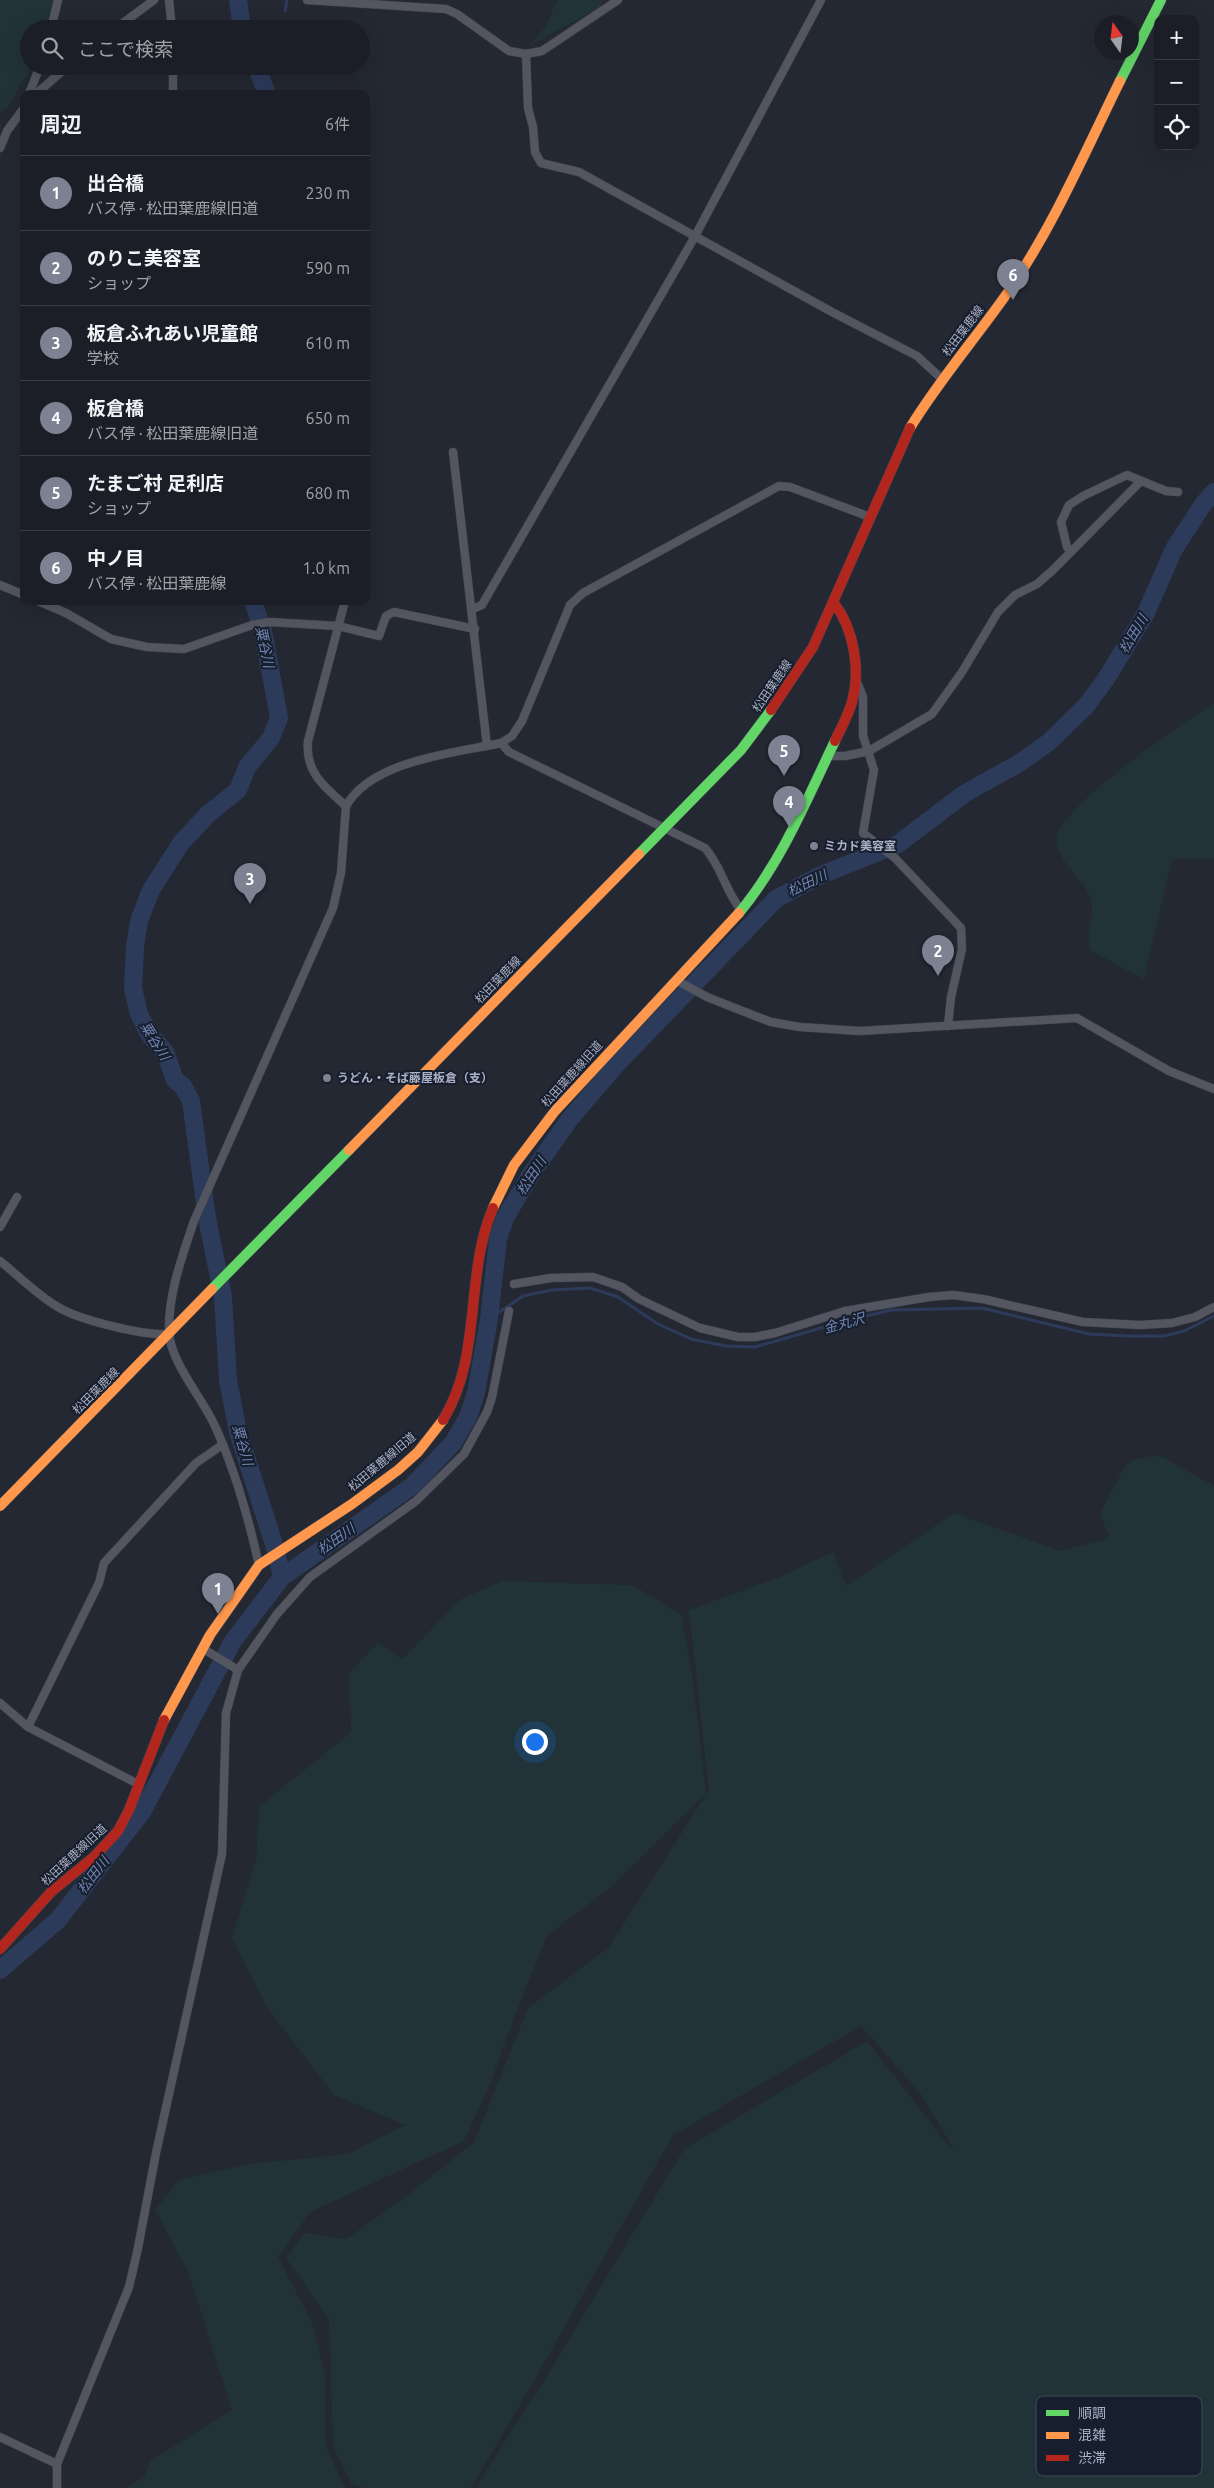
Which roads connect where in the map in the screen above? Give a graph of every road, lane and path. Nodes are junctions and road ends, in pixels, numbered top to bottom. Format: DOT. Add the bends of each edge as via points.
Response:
graph roads {
  1 [pos="58,0"];
  2 [pos="154,0"];
  3 [pos="169,0"];
  4 [pos="307,0"];
  5 [pos="447,0"];
  6 [pos="618,0"];
  7 [pos="821,0"];
  8 [pos="1161,0"];
  9 [pos="446,9"];
  10 [pos="53,20"];
  11 [pos="127,20"];
  12 [pos="171,20"];
  13 [pos="526,54"];
  14 [pos="36,75"];
  15 [pos="58,75"];
  16 [pos="172,75"];
  17 [pos="31,90"];
  18 [pos="41,90"];
  19 [pos="173,90"];
  20 [pos="20,111"];
  21 [pos="20,113"];
  22 [pos="16,118"];
  23 [pos="0,148"];
  24 [pos="694,238"];
  25 [pos="942,379"];
  26 [pos="453,452"];
  27 [pos="1140,482"];
  28 [pos="1178,492"];
  29 [pos="870,517"];
  30 [pos="1072,552"];
  31 [pos="0,585"];
  32 [pos="20,593"];
  33 [pos="834,603"];
  34 [pos="48,605"];
  35 [pos="344,605"];
  36 [pos="473,609"];
  37 [pos="338,626"];
  38 [pos="475,629"];
  39 [pos="857,682"];
  40 [pos="501,743"];
  41 [pos="487,746"];
  42 [pos="869,751"];
  43 [pos="827,756"];
  44 [pos="346,806"];
  45 [pos="665,828"];
  46 [pos="741,910"];
  47 [pos="676,980"];
  48 [pos="948,1026"];
  49 [pos="1214,1089"];
  50 [pos="17,1197"];
  51 [pos="0,1227"];
  52 [pos="0,1261"];
  53 [pos="514,1284"];
  54 [pos="1214,1307"];
  55 [pos="509,1311"];
  56 [pos="169,1334"];
  57 [pos="222,1445"];
  58 [pos="0,1506"];
  59 [pos="262,1563"];
  60 [pos="205,1650"];
  61 [pos="236,1668"];
  62 [pos="0,1703"];
  63 [pos="28,1726"];
  64 [pos="138,1784"];
  65 [pos="0,1949"];
  66 [pos="0,2437"];
  67 [pos="57,2464"];
  68 [pos="57,2488"];
  1 -- 10 [label="street"];
  2 -- 11 [label="street"];
  3 -- 12 [label="street"];
  4 -- 9 [label="street"];
  5 -- 9 [label="street"];
  6 -- 13 [label="street" via="542,51"];
  7 -- 24 [label="street"];
  8 -- 25 [label="main road, 松田葉鹿線" via="1041,240 1008,292"];
  9 -- 13 [label="street" via="509,51"];
  13 -- 24 [label="street" via="528,108 535,152 541,163 579,172"];
  14 -- 17 [label="street"];
  15 -- 18 [label="street"];
  16 -- 19 [label="street"];
  20 -- 22 [label="street"];
  21 -- 22 [label="street"];
  22 -- 23 [label="street"];
  24 -- 25 [label="street" via="917,356"];
  24 -- 36 [label="street" via="482,605"];
  25 -- 29 [label="main road, 松田葉鹿線" via="908,431"];
  26 -- 36 [label="street"];
  27 -- 28 [label="street"];
  27 -- 30 [label="street"];
  27 -- 30 [label="street" via="1127,475 1069,505 1061,522 1067,547"];
  29 -- 33 [label="main road, 松田葉鹿線"];
  29 -- 40 [label="street" via="790,486 779,486 583,593 570,605 522,721 512,736"];
  30 -- 42 [label="street" via="1043,580 1015,595 998,612 932,714"];
  31 -- 32 [label="street"];
  33 -- 39 [label="main road, 松田葉鹿線旧道" via="848,626"];
  33 -- 45 [label="main road, 松田葉鹿線" via="813,647 763,722 741,750"];
  34 -- 37 [label="street" via="111,639 184,650 269,622"];
  35 -- 37 [label="street"];
  36 -- 38 [label="street"];
  37 -- 38 [label="street" via="379,636 386,616 394,612"];
  37 -- 44 [label="street" via="306,756 311,770"];
  38 -- 41 [label="street"];
  39 -- 42 [label="street" via="863,697 862,729"];
  39 -- 43 [label="main road, 松田葉鹿線旧道" via="850,709"];
  40 -- 41 [label="street"];
  40 -- 45 [label="street" via="509,752"];
  41 -- 44 [label="street" via="400,766 381,774 359,789"];
  42 -- 43 [label="street"];
  42 -- 48 [label="street" via="874,777 863,833 895,858 962,928 962,949"];
  43 -- 46 [label="main road, 松田葉鹿線旧道" via="787,844 763,883"];
  44 -- 56 [label="street" via="341,873 333,908 200,1208 178,1266"];
  45 -- 46 [label="street" via="705,848 716,860 726,889"];
  45 -- 56 [label="main road, 松田葉鹿線"];
  46 -- 47 [label="main road, 松田葉鹿線旧道"];
  47 -- 48 [label="street" via="707,997 771,1022 800,1027 860,1031"];
  47 -- 59 [label="main road, 松田葉鹿線旧道" via="549,1118 499,1191 486,1221 481,1245 465,1366 458,1390 436,1433 376,1487"];
  48 -- 49 [label="street" via="1077,1018 1169,1071"];
  50 -- 51 [label="street"];
  52 -- 56 [label="street" via="56,1306 70,1313 154,1335"];
  53 -- 54 [label="street" via="593,1276 622,1287 700,1328 738,1337 775,1333 845,1312 929,1297 983,1298 1083,1322 1152,1325 1195,1317"];
  55 -- 61 [label="street" via="492,1397 464,1454 416,1501 305,1582"];
  56 -- 57 [label="street" via="182,1369"];
  56 -- 58 [label="main road, 松田葉鹿線"];
  57 -- 59 [label="street" via="245,1501"];
  57 -- 63 [label="street" via="196,1463 104,1563 98,1583"];
  59 -- 60 [label="main road, 松田葉鹿線旧道" via="236,1594"];
  60 -- 61 [label="street"];
  60 -- 64 [label="main road, 松田葉鹿線旧道" via="154,1742"];
  61 -- 67 [label="street" via="226,1713 222,1854 138,2248 129,2286"];
  62 -- 63 [label="street"];
  63 -- 64 [label="street"];
  64 -- 65 [label="main road, 松田葉鹿線旧道" via="117,1832 98,1853 50,1893"];
  66 -- 67 [label="street"];
  67 -- 68 [label="street"];
}
